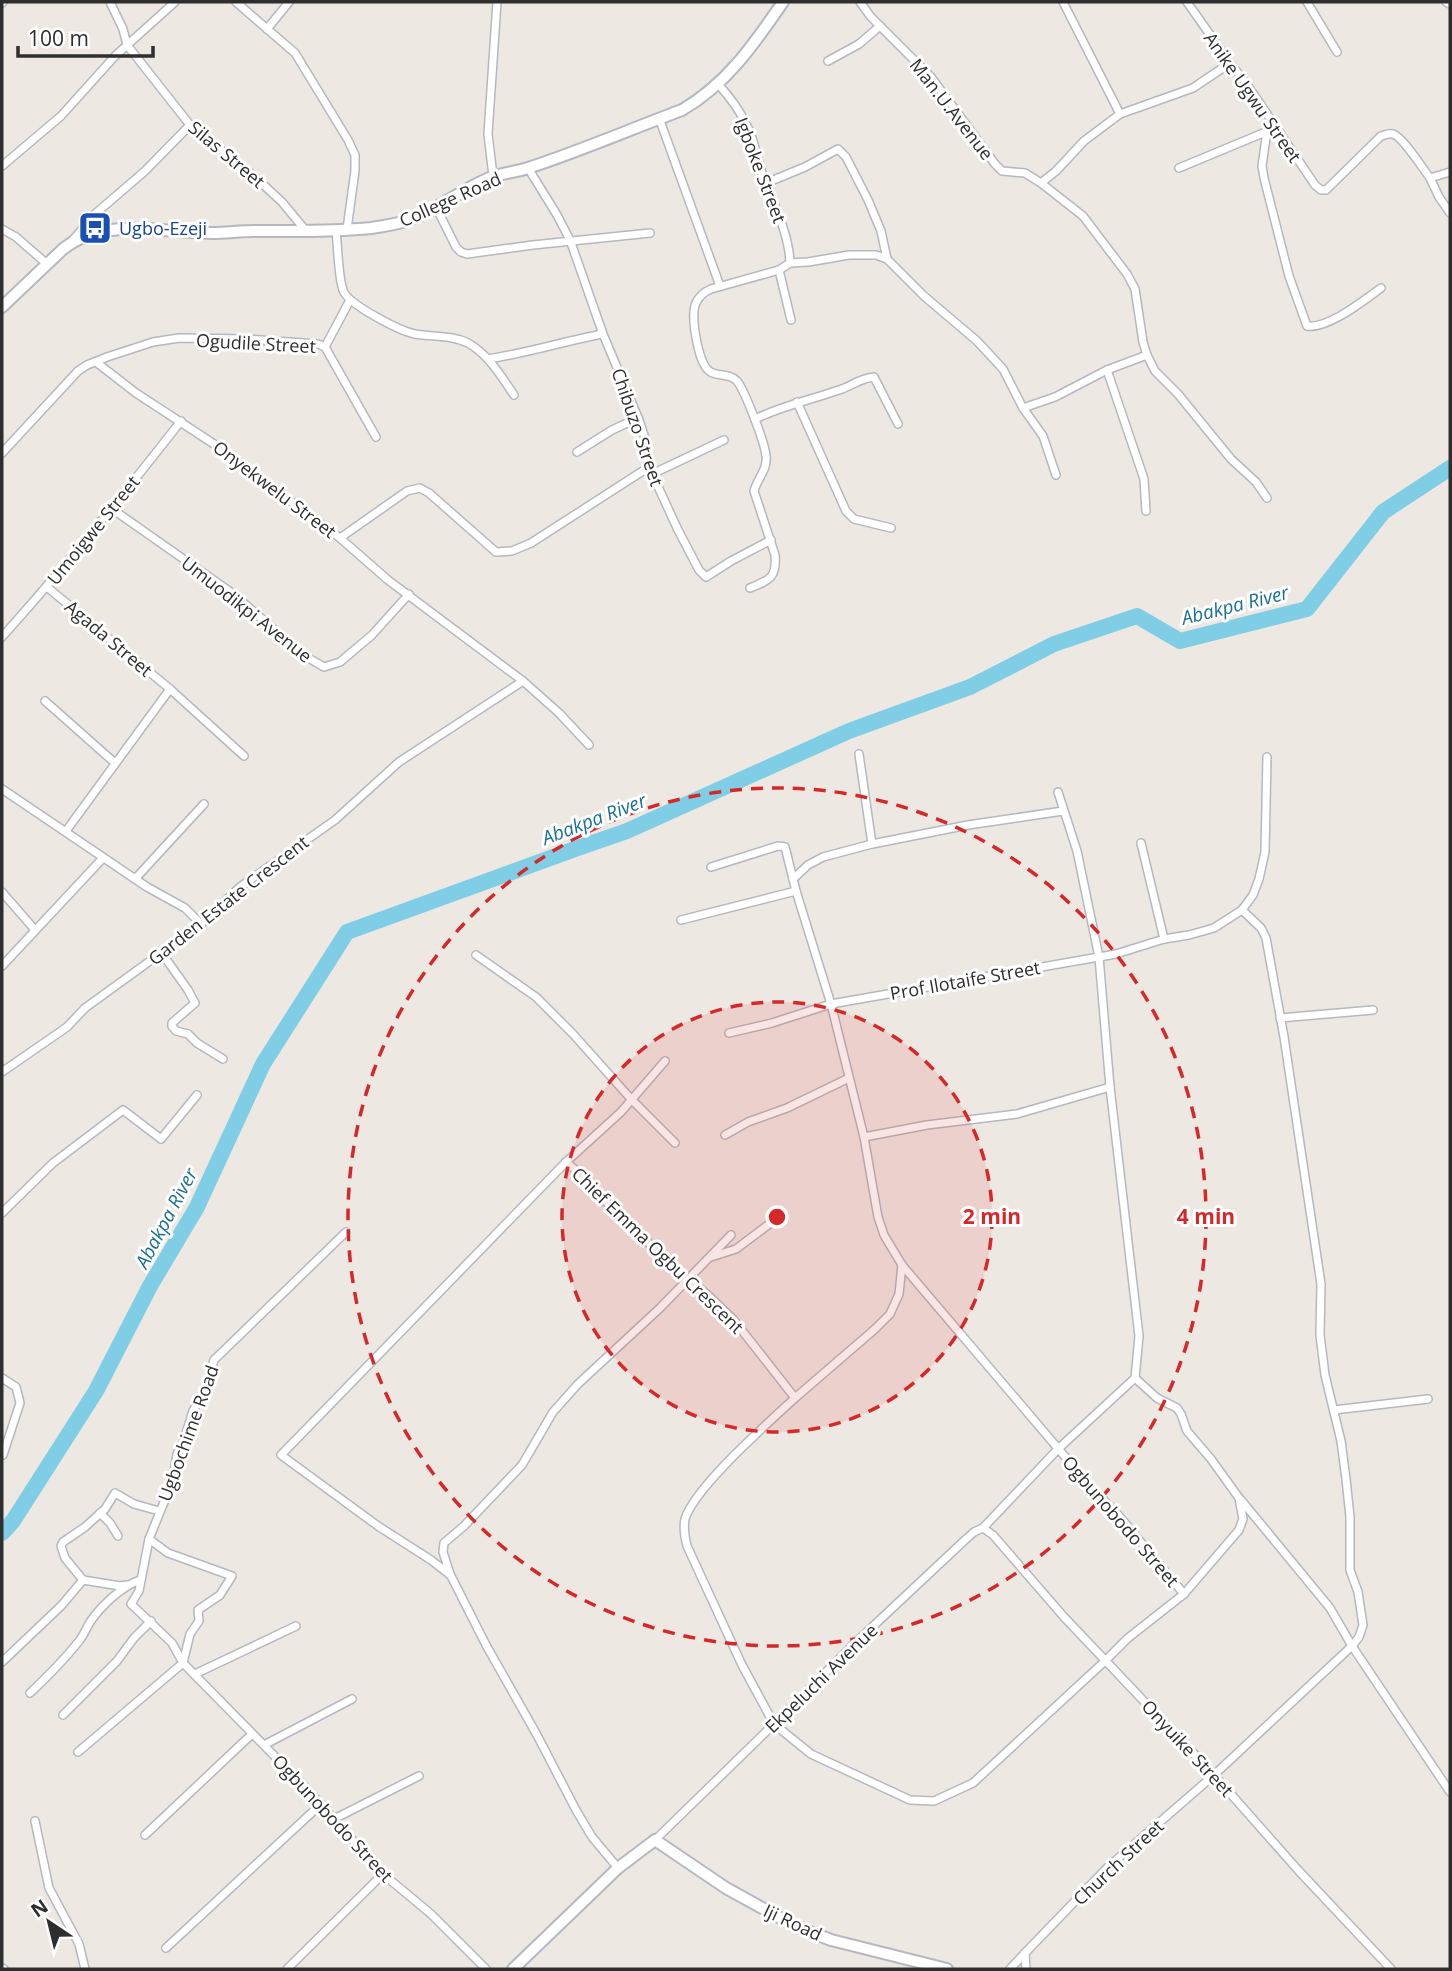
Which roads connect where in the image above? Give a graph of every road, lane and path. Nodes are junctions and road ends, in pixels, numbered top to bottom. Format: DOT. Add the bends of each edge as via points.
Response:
graph roads {
  1 [pos="110,2"];
  2 [pos="175,2"];
  3 [pos="236,2"];
  4 [pos="289,2"];
  5 [pos="497,2"];
  6 [pos="783,2"];
  7 [pos="860,2"];
  8 [pos="1063,2"];
  9 [pos="1187,2"];
  10 [pos="1307,2"];
  11 [pos="880,26"];
  12 [pos="267,29"];
  13 [pos="127,45"];
  14 [pos="1337,52"];
  15 [pos="828,61"];
  16 [pos="1230,63"];
  17 [pos="718,84"];
  18 [pos="1120,114"];
  19 [pos="659,118"];
  20 [pos="190,125"];
  21 [pos="1271,129"];
  22 [pos="2,166"];
  23 [pos="528,168"];
  24 [pos="1179,168"];
  25 [pos="1450,172"];
  26 [pos="493,176"];
  27 [pos="1430,178"];
  28 [pos="766,183"];
  29 [pos="1041,183"];
  30 [pos="436,206"];
  31 [pos="1450,213"];
  32 [pos="2,229"];
  33 [pos="342,230"];
  34 [pos="307,231"];
  35 [pos="650,233"];
  36 [pos="570,240"];
  37 [pos="71,242"];
  38 [pos="887,259"];
  39 [pos="790,262"];
  40 [pos="47,264"];
  41 [pos="779,270"];
  42 [pos="720,286"];
  43 [pos="1381,288"];
  44 [pos="349,300"];
  45 [pos="2,307"];
  46 [pos="791,320"];
  47 [pos="603,334"];
  48 [pos="325,347"];
  49 [pos="1147,355"];
  50 [pos="488,359"];
  51 [pos="96,362"];
  52 [pos="1107,370"];
  53 [pos="514,395"];
  54 [pos="797,402"];
  55 [pos="1023,408"];
  56 [pos="638,418"];
  57 [pos="755,419"];
  58 [pos="181,421"];
  59 [pos="898,424"];
  60 [pos="376,438"];
  61 [pos="724,440"];
  62 [pos="577,452"];
  63 [pos="2,453"];
  64 [pos="651,470"];
  65 [pos="1056,475"];
  66 [pos="1267,498"];
  67 [pos="112,509"];
  68 [pos="1146,511"];
  69 [pos="891,528"];
  70 [pos="340,538"];
  71 [pos="771,540"];
  72 [pos="47,587"];
  73 [pos="750,588"];
  74 [pos="409,594"];
  75 [pos="2,637"];
  76 [pos="523,681"];
  77 [pos="170,689"];
  78 [pos="44,701"];
  79 [pos="589,745"];
  80 [pos="859,754"];
  81 [pos="244,756"];
  82 [pos="1267,757"];
  83 [pos="115,763"];
  84 [pos="2,789"];
  85 [pos="1058,792"];
  86 [pos="204,804"];
  87 [pos="1063,811"];
  88 [pos="66,831"];
  89 [pos="1141,843"];
  90 [pos="872,844"];
  91 [pos="103,858"];
  92 [pos="710,867"];
  93 [pos="135,878"];
  94 [pos="793,879"];
  95 [pos="796,891"];
  96 [pos="2,892"];
  97 [pos="1242,910"];
  98 [pos="681,920"];
  99 [pos="201,924"];
  100 [pos="35,930"];
  101 [pos="1164,939"];
  102 [pos="162,953"];
  103 [pos="476,955"];
  104 [pos="1099,957"];
  105 [pos="2,966"];
  106 [pos="831,1004"];
  107 [pos="1373,1010"];
  108 [pos="1280,1018"];
  109 [pos="729,1033"];
  110 [pos="223,1059"];
  111 [pos="665,1061"];
  112 [pos="2,1072"];
  113 [pos="849,1078"];
  114 [pos="1110,1087"];
  115 [pos="197,1095"];
  116 [pos="631,1098"];
  117 [pos="725,1135"];
  118 [pos="864,1138"];
  119 [pos="675,1143"];
  120 [pos="566,1162"];
  121 [pos="2,1213"];
  122 [pos="780,1216"];
  123 [pos="346,1232"];
  124 [pos="731,1235"];
  125 [pos="710,1257"];
  126 [pos="902,1265"];
  127 [pos="688,1280"];
  128 [pos="2,1378"];
  129 [pos="1135,1378"];
  130 [pos="795,1398"];
  131 [pos="1428,1399"];
  132 [pos="1334,1410"];
  133 [pos="1058,1449"];
  134 [pos="3,1455"];
  135 [pos="1239,1498"];
  136 [pos="159,1511"];
  137 [pos="100,1513"];
  138 [pos="983,1528"];
  139 [pos="118,1536"];
  140 [pos="149,1539"];
  141 [pos="450,1574"];
  142 [pos="83,1580"];
  143 [pos="140,1580"];
  144 [pos="129,1585"];
  145 [pos="1184,1594"];
  146 [pos="151,1621"];
  147 [pos="296,1626"];
  148 [pos="1352,1646"];
  149 [pos="1105,1661"];
  150 [pos="2,1662"];
  151 [pos="183,1662"];
  152 [pos="195,1674"];
  153 [pos="30,1693"];
  154 [pos="352,1699"];
  155 [pos="63,1715"];
  156 [pos="774,1724"];
  157 [pos="252,1734"];
  158 [pos="264,1745"];
  159 [pos="78,1752"];
  160 [pos="1214,1775"];
  161 [pos="419,1776"];
  162 [pos="1450,1792"];
  163 [pos="321,1804"];
  164 [pos="334,1819"];
  165 [pos="35,1821"];
  166 [pos="145,1835"];
  167 [pos="654,1840"];
  168 [pos="618,1868"];
  169 [pos="383,1874"];
  170 [pos="166,1948"];
  171 [pos="1025,1952"];
  172 [pos="85,1969"];
  173 [pos="287,1969"];
  174 [pos="486,1969"];
  175 [pos="513,1969"];
  176 [pos="947,1969"];
  177 [pos="1010,1969"];
  178 [pos="1026,1969"];
  179 [pos="1391,1969"];
  1 -- 13 [label="street, Silas Street"];
  2 -- 13 [label="street"];
  3 -- 12 [label="street"];
  4 -- 12 [label="street"];
  5 -- 26 [label="street" via="488,134"];
  6 -- 17 [label="main road, College Road" via="756,42"];
  7 -- 11 [label="street, Man.U.Avenue"];
  8 -- 18 [label="street"];
  9 -- 16 [label="street, Anike Ugwu Street"];
  10 -- 14 [label="street"];
  11 -- 15 [label="street"];
  11 -- 29 [label="street, Man.U.Avenue" via="931,77 1002,171 1025,173"];
  12 -- 33 [label="street" via="295,53 355,155"];
  13 -- 20 [label="street, Silas Street"];
  13 -- 22 [label="street" via="61,116"];
  16 -- 18 [label="street" via="1193,88"];
  16 -- 21 [label="street, Anike Ugwu Street"];
  17 -- 19 [label="main road, College Road" via="691,104"];
  17 -- 28 [label="street, Igboke Street" via="748,126"];
  18 -- 29 [label="street"];
  19 -- 23 [label="main road, College Road"];
  19 -- 42 [label="street"];
  20 -- 34 [label="street, Silas Street" via="255,177"];
  20 -- 37 [label="street"];
  21 -- 24 [label="street"];
  21 -- 27 [label="street, Anike Ugwu Street" via="1321,190 1381,136 1390,134 1408,148"];
  21 -- 43 [label="street" via="1262,166 1264,178 1307,326 1336,317"];
  23 -- 26 [label="main road, College Road"];
  23 -- 36 [label="street, Chibuzo Street"];
  25 -- 27 [label="street"];
  26 -- 30 [label="main road, College Road"];
  27 -- 31 [label="street"];
  28 -- 38 [label="street" via="838,149 868,200"];
  28 -- 39 [label="street, Igboke Street"];
  29 -- 49 [label="street, Man.U.Avenue" via="1083,216 1127,274 1135,289"];
  30 -- 33 [label="main road, College Road" via="401,223"];
  30 -- 36 [label="street" via="456,247 467,254"];
  32 -- 40 [label="street"];
  33 -- 34 [label="main road, College Road"];
  33 -- 44 [label="street" via="343,292"];
  34 -- 37 [label="main road, College Road" via="120,229"];
  35 -- 36 [label="street"];
  36 -- 47 [label="street, Chibuzo Street"];
  37 -- 40 [label="main road, College Road"];
  38 -- 39 [label="street" via="849,255"];
  38 -- 55 [label="street" via="1003,369"];
  39 -- 41 [label="street"];
  40 -- 45 [label="main road, College Road"];
  41 -- 42 [label="street"];
  41 -- 46 [label="street"];
  42 -- 57 [label="street" via="702,293 695,305 701,359 715,375 730,376 737,382"];
  44 -- 48 [label="street"];
  44 -- 50 [label="street" via="398,329 459,339"];
  47 -- 50 [label="street"];
  47 -- 56 [label="street, Chibuzo Street"];
  48 -- 51 [label="street, Ogudile Street" via="179,338"];
  48 -- 60 [label="street, Ogudile Street"];
  49 -- 52 [label="street"];
  49 -- 66 [label="street, Man.U.Avenue" via="1155,371"];
  50 -- 53 [label="street"];
  51 -- 58 [label="street, Onyekwelu Street"];
  51 -- 63 [label="street, Ogudile Street" via="68,381"];
  52 -- 55 [label="street"];
  52 -- 68 [label="street" via="1143,479"];
  54 -- 57 [label="street"];
  54 -- 59 [label="street" via="874,377"];
  54 -- 69 [label="street" via="846,511 855,519"];
  55 -- 65 [label="street" via="1043,436"];
  56 -- 62 [label="street"];
  56 -- 64 [label="street, Chibuzo Street"];
  57 -- 71 [label="street" via="766,463 754,491"];
  58 -- 67 [label="street, Umoigwe Street"];
  58 -- 70 [label="street, Onyekwelu Street"];
  61 -- 64 [label="street"];
  64 -- 70 [label="street" via="512,551 496,552 419,488 407,491"];
  64 -- 71 [label="street, Chibuzo Street" via="677,530 706,577"];
  67 -- 72 [label="street, Umoigwe Street"];
  67 -- 74 [label="street, Umuodikpi Avenue" via="232,593 324,667 340,662"];
  70 -- 74 [label="street, Onyekwelu Street"];
  71 -- 73 [label="street" via="775,572 769,580"];
  72 -- 75 [label="street, Umoigwe Street"];
  72 -- 77 [label="street, Agada Street"];
  74 -- 76 [label="street, Onyekwelu Street"];
  76 -- 79 [label="street, Onyekwelu Street"];
  76 -- 99 [label="street, Garden Estate Crescent" via="399,762 335,820 240,887"];
  77 -- 81 [label="street, Agada Street"];
  77 -- 83 [label="street"];
  78 -- 83 [label="street"];
  80 -- 90 [label="street"];
  82 -- 97 [label="street" via="1265,852 1253,895"];
  83 -- 88 [label="street"];
  84 -- 88 [label="street"];
  85 -- 87 [label="street"];
  86 -- 93 [label="street"];
  87 -- 90 [label="street"];
  87 -- 104 [label="street" via="1077,852"];
  88 -- 91 [label="street"];
  89 -- 101 [label="street"];
  90 -- 94 [label="street" via="823,857"];
  91 -- 93 [label="street"];
  91 -- 100 [label="street"];
  92 -- 94 [label="street, Ogbunobodo Street" via="783,846"];
  93 -- 99 [label="street" via="185,908"];
  94 -- 95 [label="street, Ogbunobodo Street"];
  95 -- 98 [label="street"];
  95 -- 106 [label="street, Ogbunobodo Street"];
  96 -- 100 [label="street"];
  97 -- 101 [label="street, Prof Ilotaife Street" via="1214,928"];
  97 -- 108 [label="street" via="1266,938"];
  99 -- 102 [label="street, Garden Estate Crescent"];
  100 -- 105 [label="street"];
  101 -- 104 [label="street, Prof Ilotaife Street"];
  102 -- 110 [label="street" via="195,1003 172,1023 173,1028"];
  102 -- 112 [label="street, Garden Estate Crescent"];
  103 -- 116 [label="street" via="536,997"];
  104 -- 106 [label="street, Prof Ilotaife Street"];
  104 -- 114 [label="street"];
  106 -- 109 [label="street, Prof Ilotaife Street"];
  106 -- 113 [label="street, Ogbunobodo Street"];
  107 -- 108 [label="street"];
  108 -- 132 [label="street" via="1321,1284 1320,1335"];
  111 -- 116 [label="street, Chief Emma Ogbu Crescent"];
  113 -- 117 [label="street"];
  113 -- 118 [label="street, Ogbunobodo Street"];
  114 -- 118 [label="street" via="1017,1114"];
  114 -- 129 [label="street" via="1139,1336"];
  115 -- 121 [label="street" via="161,1139 122,1110 53,1163"];
  116 -- 119 [label="street"];
  116 -- 120 [label="street, Chief Emma Ogbu Crescent"];
  118 -- 126 [label="street, Ogbunobodo Street" via="878,1217"];
  120 -- 127 [label="street, Chief Emma Ogbu Crescent"];
  120 -- 141 [label="street" via="281,1455"];
  122 -- 125 [label="street" via="736,1249"];
  123 -- 136 [label="street, Ugbochime Road" via="214,1360"];
  124 -- 125 [label="street"];
  125 -- 127 [label="street"];
  126 -- 130 [label="street" via="899,1294 890,1314"];
  126 -- 133 [label="street, Ogbunobodo Street"];
  127 -- 130 [label="street, Chief Emma Ogbu Crescent" via="733,1319"];
  127 -- 141 [label="street" via="578,1384 553,1412 522,1465 444,1543"];
  128 -- 134 [label="street" via="16,1387 20,1403"];
  129 -- 133 [label="street, Ekpeluchi Avenue"];
  129 -- 135 [label="street" via="1177,1408 1187,1432"];
  130 -- 156 [label="street" via="697,1497 684,1531 742,1665"];
  131 -- 132 [label="street"];
  132 -- 148 [label="street" via="1350,1517 1350,1570 1363,1625"];
  133 -- 138 [label="street, Ekpeluchi Avenue"];
  133 -- 145 [label="street, Ogbunobodo Street"];
  135 -- 145 [label="street" via="1243,1519 1239,1530"];
  135 -- 148 [label="street" via="1330,1608"];
  136 -- 137 [label="street" via="115,1493"];
  136 -- 140 [label="street, Ugbochime Road"];
  137 -- 139 [label="street"];
  137 -- 142 [label="street" via="63,1542 61,1549"];
  138 -- 149 [label="street, Onyuike Street"];
  138 -- 156 [label="street, Ekpeluchi Avenue" via="853,1644"];
  140 -- 143 [label="street, Ugbochime Road"];
  140 -- 151 [label="street" via="168,1553 232,1576 220,1595 198,1610 199,1621 190,1634"];
  141 -- 168 [label="street" via="592,1838"];
  142 -- 144 [label="street"];
  142 -- 150 [label="street"];
  143 -- 144 [label="street"];
  143 -- 146 [label="street, Ugbochime Road" via="131,1604"];
  144 -- 153 [label="street" via="94,1617 82,1638"];
  145 -- 149 [label="street"];
  146 -- 151 [label="street, Ugbochime Road"];
  146 -- 155 [label="street"];
  147 -- 152 [label="street"];
  148 -- 160 [label="street, Church Street"];
  148 -- 162 [label="street"];
  149 -- 156 [label="street" via="973,1783 934,1801 910,1800 811,1754"];
  149 -- 160 [label="street, Onyuike Street"];
  151 -- 152 [label="street, Ogbunobodo Street"];
  151 -- 159 [label="street"];
  152 -- 157 [label="street, Ogbunobodo Street"];
  154 -- 158 [label="street"];
  156 -- 167 [label="street, Ekpeluchi Avenue"];
  157 -- 158 [label="street, Ogbunobodo Street"];
  157 -- 166 [label="street"];
  158 -- 163 [label="street, Ogbunobodo Street"];
  160 -- 171 [label="street, Church Street" via="1107,1868"];
  160 -- 179 [label="street, Onyuike Street"];
  161 -- 164 [label="street"];
  163 -- 164 [label="street, Ogbunobodo Street"];
  163 -- 170 [label="street"];
  164 -- 169 [label="street, Ogbunobodo Street"];
  165 -- 172 [label="street" via="49,1888 79,1944"];
  167 -- 168 [label="main road, Ekpeluchi Avenue"];
  167 -- 176 [label="main road, Iji Road" via="793,1925 831,1940"];
  168 -- 175 [label="main road, Ekpeluchi Avenue"];
  169 -- 173 [label="street"];
  169 -- 174 [label="street, Ogbunobodo Street" via="431,1913"];
  171 -- 177 [label="street, Church Street"];
  171 -- 178 [label="street"];
}
